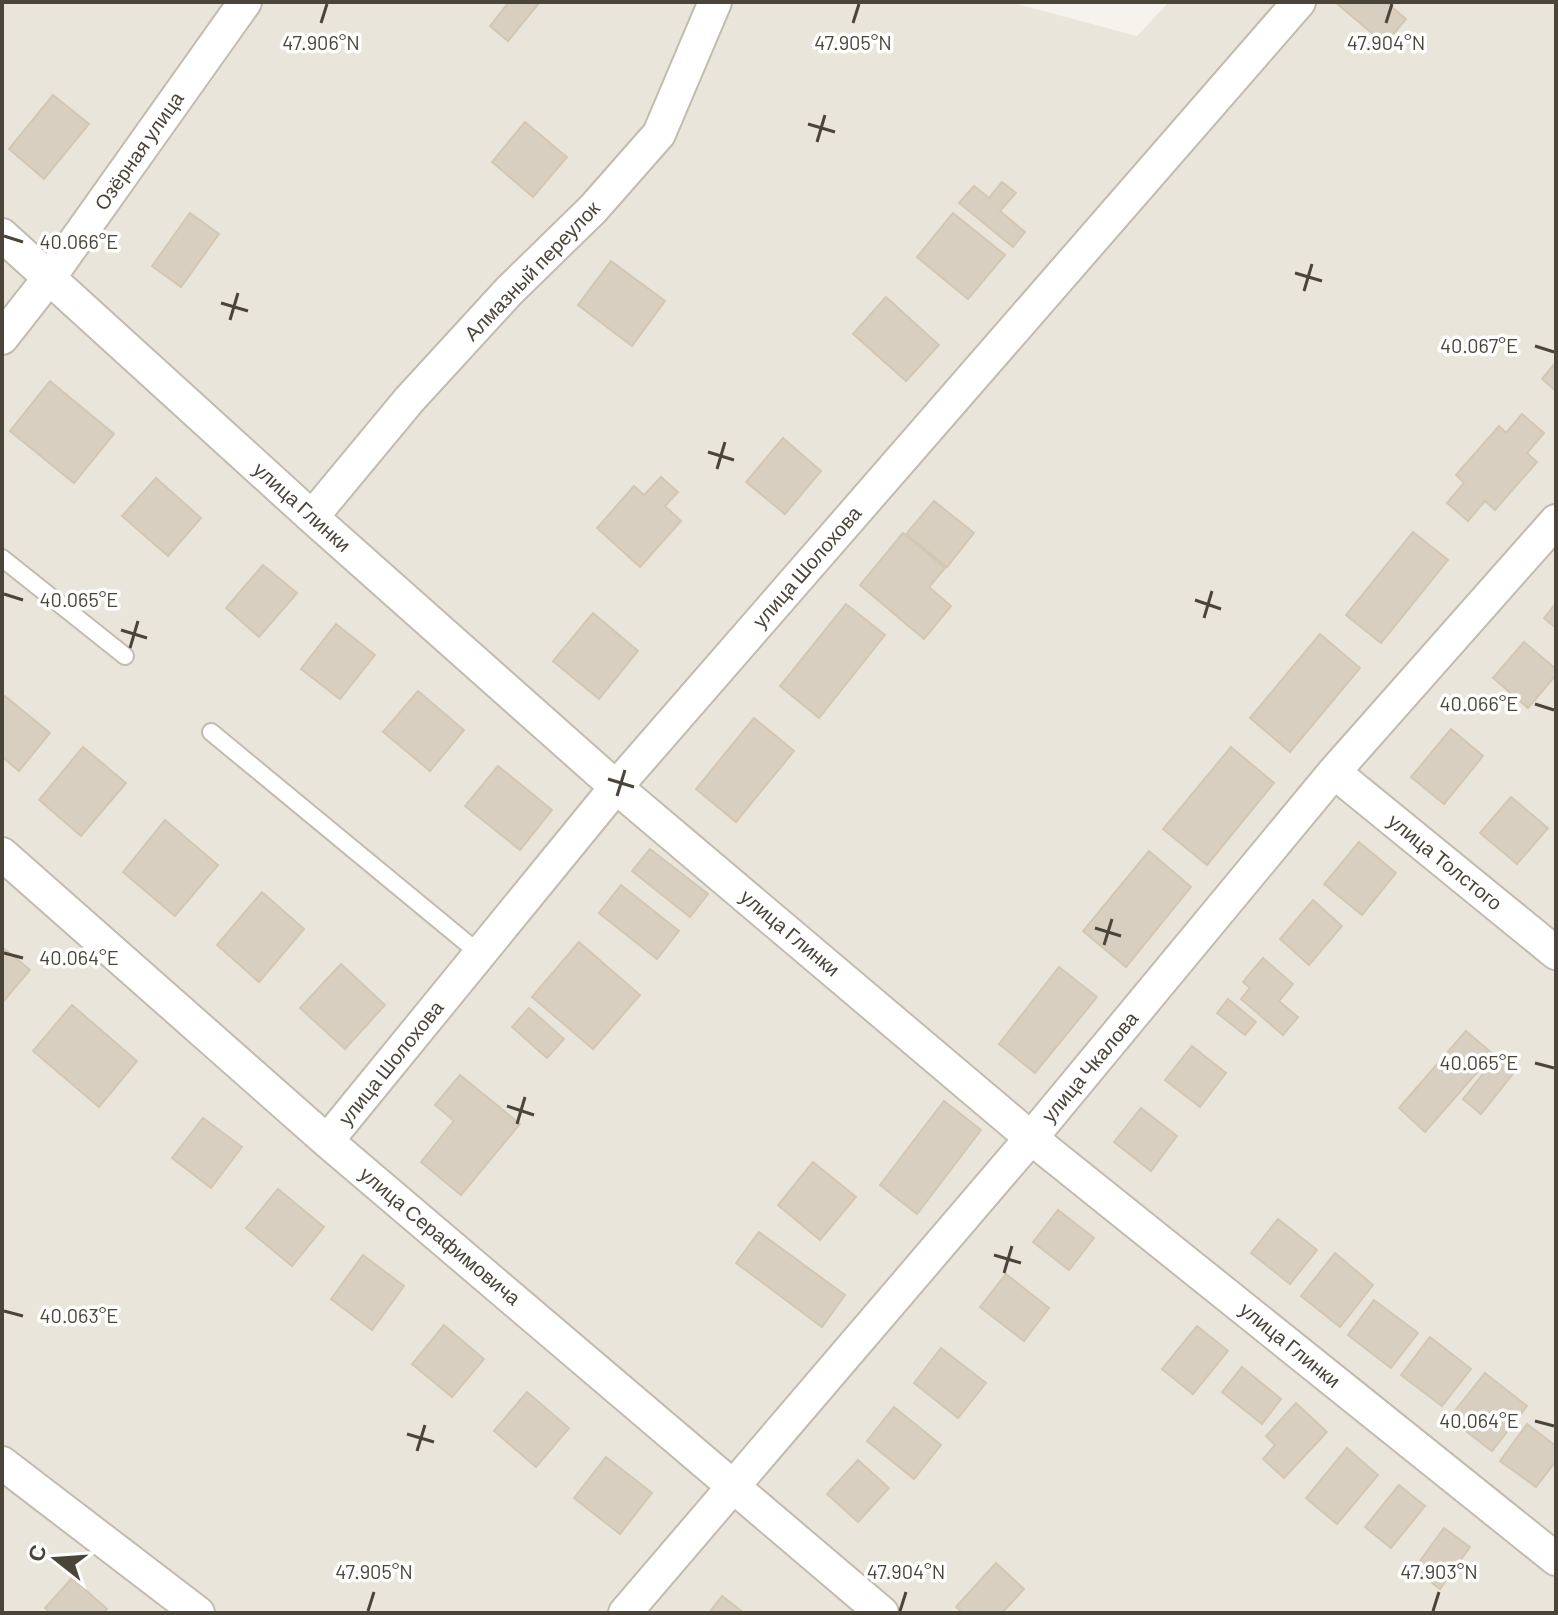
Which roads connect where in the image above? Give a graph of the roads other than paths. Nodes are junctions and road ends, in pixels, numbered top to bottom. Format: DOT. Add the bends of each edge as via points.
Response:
graph roads {
  1 [pos="245,2"];
  2 [pos="715,2"];
  3 [pos="1299,2"];
  4 [pos="2,235"];
  5 [pos="49,278"];
  6 [pos="2,338"];
  7 [pos="312,517"];
  8 [pos="1556,521"];
  9 [pos="2,558"];
  10 [pos="125,656"];
  11 [pos="211,732"];
  12 [pos="1334,772"];
  13 [pos="616,787"];
  14 [pos="2,854"];
  15 [pos="1556,953"];
  16 [pos="480,954"];
  17 [pos="1031,1138"];
  18 [pos="327,1141"];
  19 [pos="2,1463"];
  20 [pos="735,1486"];
  21 [pos="1556,1559"];
  22 [pos="198,1613"];
  23 [pos="625,1613"];
  24 [pos="882,1613"];
  1 -- 5 [label="street, Озёрная улица"];
  2 -- 7 [label="street, Алмазный переулок" via="659,134 409,400"];
  3 -- 13 [label="street, улица Шолохова"];
  4 -- 5 [label="street, улица Глинки"];
  5 -- 6 [label="street, Озёрная улица"];
  5 -- 7 [label="street, улица Глинки"];
  7 -- 13 [label="street, улица Глинки"];
  8 -- 12 [label="street, улица Чкалова"];
  9 -- 10 [label="lane"];
  11 -- 16 [label="lane"];
  12 -- 15 [label="street, улица Толстого"];
  12 -- 17 [label="street, улица Чкалова"];
  13 -- 16 [label="street, улица Шолохова"];
  13 -- 17 [label="street, улица Глинки"];
  14 -- 18 [label="street, улица Серафимовича"];
  16 -- 18 [label="street, улица Шолохова"];
  17 -- 20 [label="street, улица Чкалова"];
  17 -- 21 [label="street, улица Глинки"];
  18 -- 20 [label="street, улица Серафимовича"];
  19 -- 22 [label="street"];
  20 -- 23 [label="street, улица Чкалова"];
  20 -- 24 [label="street, улица Серафимовича"];
}
